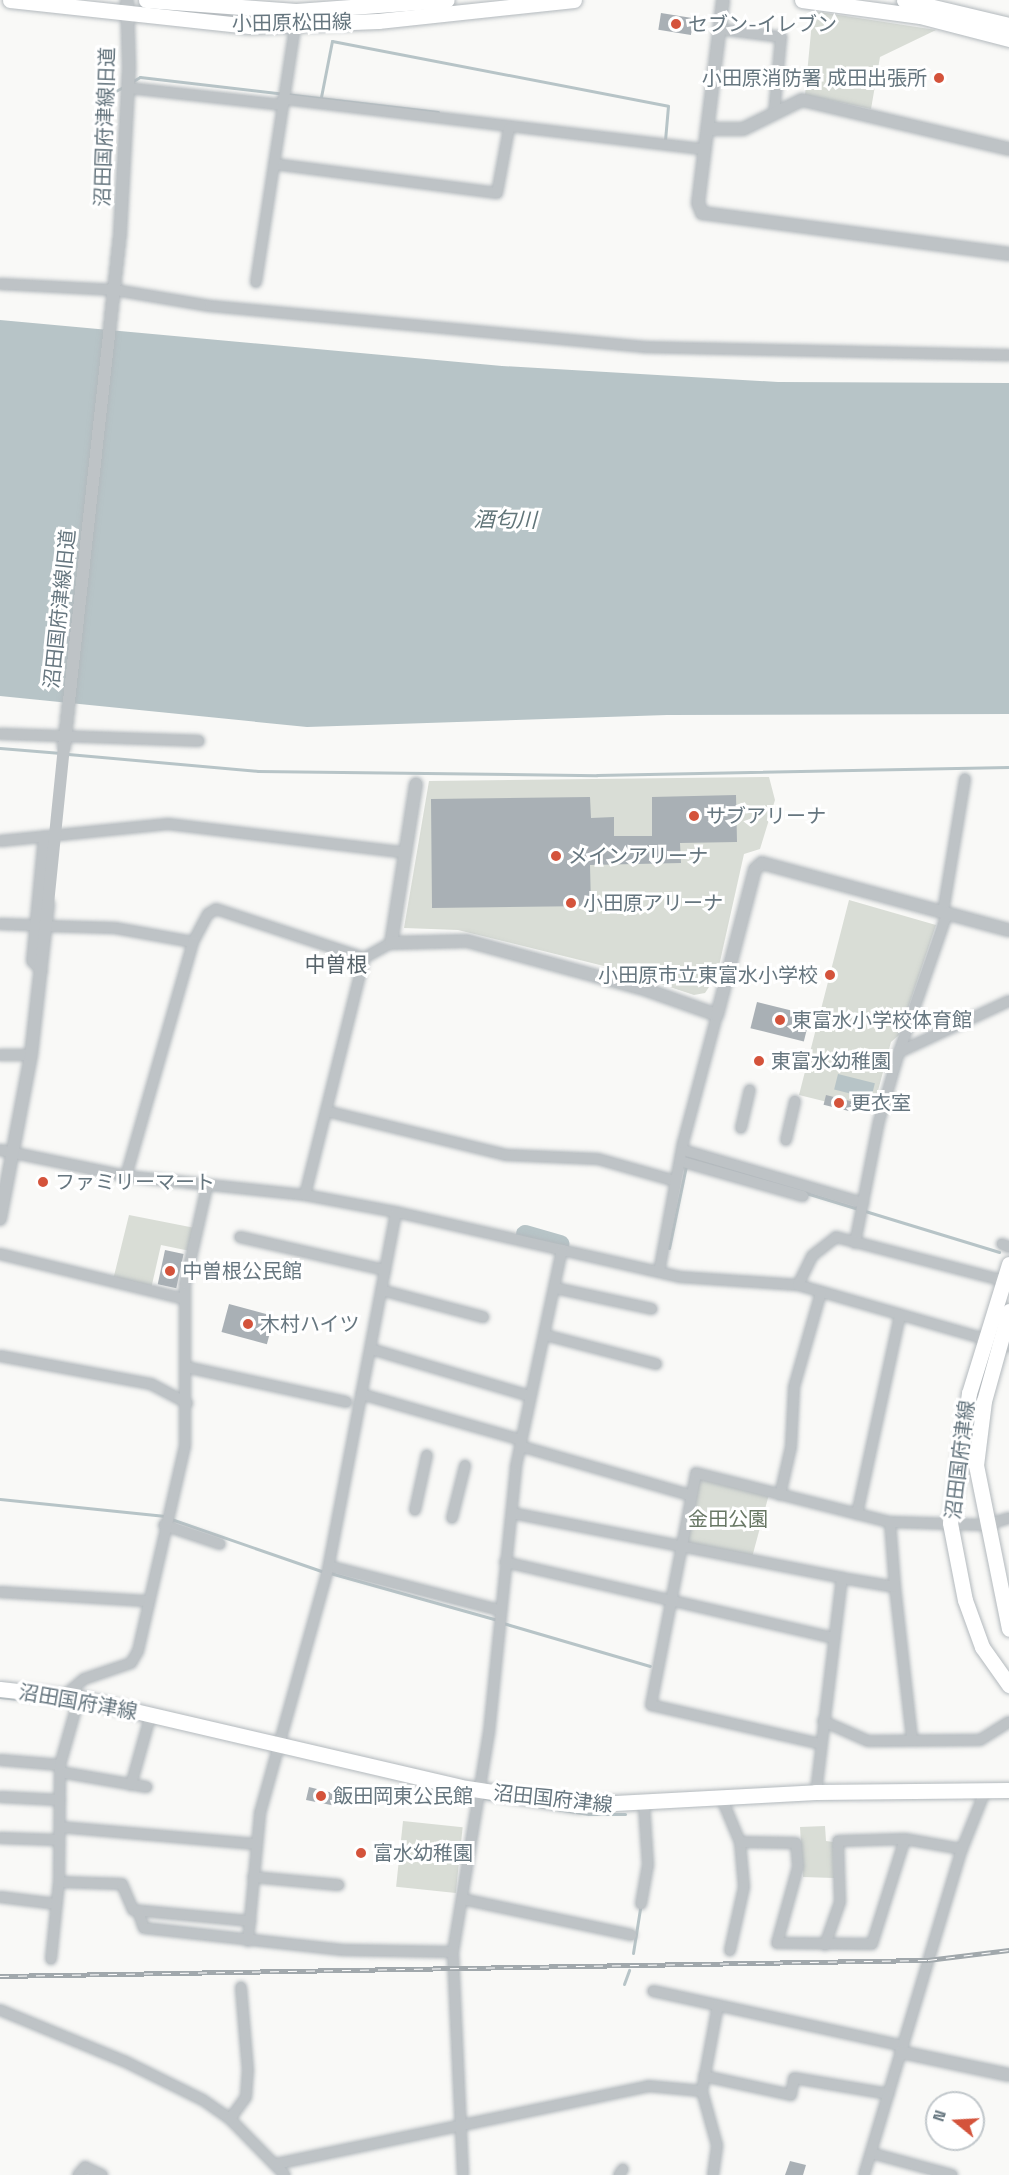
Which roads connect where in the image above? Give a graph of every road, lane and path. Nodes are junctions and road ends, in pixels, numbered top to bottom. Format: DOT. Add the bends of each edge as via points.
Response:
graph roads {
  1 [pos="10,0"];
  2 [pos="146,0"];
  3 [pos="447,0"];
  4 [pos="574,0"];
  5 [pos="723,0"];
  6 [pos="802,0"];
  7 [pos="904,0"];
  8 [pos="302,5"];
  9 [pos="127,7"];
  10 [pos="295,26"];
  11 [pos="1009,26"];
  12 [pos="719,30"];
  13 [pos="1009,39"];
  14 [pos="129,88"];
  15 [pos="283,102"];
  16 [pos="774,114"];
  17 [pos="509,128"];
  18 [pos="707,129"];
  19 [pos="705,149"];
  20 [pos="1009,149"];
  21 [pos="274,164"];
  22 [pos="1009,254"];
  23 [pos="256,282"];
  24 [pos="0,284"];
  25 [pos="115,290"];
  26 [pos="1009,355"];
  27 [pos="0,734"];
  28 [pos="199,741"];
  29 [pos="65,743"];
  30 [pos="965,779"];
  31 [pos="416,784"];
  32 [pos="44,837"];
  33 [pos="0,841"];
  34 [pos="406,854"];
  35 [pos="945,913"];
  36 [pos="0,924"];
  37 [pos="41,926"];
  38 [pos="1009,930"];
  39 [pos="193,942"];
  40 [pos="391,943"];
  41 [pos="364,958"];
  42 [pos="1009,1001"];
  43 [pos="717,1015"];
  44 [pos="899,1052"];
  45 [pos="0,1055"];
  46 [pos="31,1055"];
  47 [pos="750,1090"];
  48 [pos="795,1101"];
  49 [pos="326,1111"];
  50 [pos="741,1128"];
  51 [pos="786,1140"];
  52 [pos="6,1151"];
  53 [pos="684,1158"];
  54 [pos="126,1176"];
  55 [pos="675,1181"];
  56 [pos="207,1186"];
  57 [pos="305,1195"];
  58 [pos="802,1196"];
  59 [pos="863,1203"];
  60 [pos="396,1212"];
  61 [pos="0,1219"];
  62 [pos="240,1237"];
  63 [pos="855,1243"];
  64 [pos="562,1250"];
  65 [pos="0,1254"];
  66 [pos="1009,1264"];
  67 [pos="385,1270"];
  68 [pos="658,1272"];
  69 [pos="1006,1281"];
  70 [pos="798,1285"];
  71 [pos="555,1288"];
  72 [pos="381,1290"];
  73 [pos="821,1292"];
  74 [pos="184,1299"];
  75 [pos="651,1309"];
  76 [pos="1009,1311"];
  77 [pos="900,1315"];
  78 [pos="483,1317"];
  79 [pos="545,1335"];
  80 [pos="984,1339"];
  81 [pos="1004,1344"];
  82 [pos="371,1348"];
  83 [pos="0,1356"];
  84 [pos="656,1364"];
  85 [pos="186,1367"];
  86 [pos="361,1394"];
  87 [pos="530,1396"];
  88 [pos="346,1402"];
  89 [pos="187,1403"];
  90 [pos="520,1443"];
  91 [pos="427,1455"];
  92 [pos="465,1466"];
  93 [pos="690,1495"];
  94 [pos="780,1495"];
  95 [pos="415,1510"];
  96 [pos="512,1513"];
  97 [pos="857,1514"];
  98 [pos="452,1518"];
  99 [pos="1009,1518"];
  100 [pos="166,1520"];
  101 [pos="890,1522"];
  102 [pos="950,1523"];
  103 [pos="986,1525"];
  104 [pos="220,1544"];
  105 [pos="681,1547"];
  106 [pos="506,1562"];
  107 [pos="328,1571"];
  108 [pos="842,1578"];
  109 [pos="895,1587"];
  110 [pos="0,1592"];
  111 [pos="671,1600"];
  112 [pos="149,1601"];
  113 [pos="498,1616"];
  114 [pos="1009,1629"];
  115 [pos="834,1638"];
  116 [pos="1009,1685"];
  117 [pos="0,1689"];
  118 [pos="72,1697"];
  119 [pos="150,1714"];
  120 [pos="823,1721"];
  121 [pos="1009,1722"];
  122 [pos="912,1738"];
  123 [pos="821,1744"];
  124 [pos="279,1745"];
  125 [pos="0,1760"];
  126 [pos="60,1768"];
  127 [pos="131,1785"];
  128 [pos="147,1787"];
  129 [pos="986,1789"];
  130 [pos="1009,1790"];
  131 [pos="480,1791"];
  132 [pos="816,1792"];
  133 [pos="0,1797"];
  134 [pos="722,1799"];
  135 [pos="60,1800"];
  136 [pos="644,1804"];
  137 [pos="60,1827"];
  138 [pos="0,1838"];
  139 [pos="905,1839"];
  140 [pos="58,1840"];
  141 [pos="740,1842"];
  142 [pos="255,1844"];
  143 [pos="962,1849"];
  144 [pos="253,1878"];
  145 [pos="59,1882"];
  146 [pos="339,1885"];
  147 [pos="0,1898"];
  148 [pos="462,1899"];
  149 [pos="57,1904"];
  150 [pos="641,1904"];
  151 [pos="138,1911"];
  152 [pos="250,1921"];
  153 [pos="631,1935"];
  154 [pos="248,1941"];
  155 [pos="825,1945"];
  156 [pos="730,1950"];
  157 [pos="453,1952"];
  158 [pos="51,1959"];
  159 [pos="241,1987"];
  160 [pos="653,1990"];
  161 [pos="718,2005"];
  162 [pos="0,2010"];
  163 [pos="902,2049"];
  164 [pos="1009,2075"];
  165 [pos="704,2076"];
  166 [pos="702,2091"];
  167 [pos="889,2094"];
  168 [pos="230,2119"];
  169 [pos="462,2126"];
  170 [pos="871,2153"];
  171 [pos="276,2164"];
  172 [pos="78,2175"];
  173 [pos="102,2175"];
  174 [pos="285,2175"];
  175 [pos="463,2175"];
  176 [pos="713,2175"];
  177 [pos="864,2175"];
  178 [pos="952,2175"];
  1 -- 9 [label="main road, 小田原松田線"];
  2 -- 8 [label="main road, 小田原松田線"];
  3 -- 8 [label="main road, 小田原松田線"];
  4 -- 10 [label="main road, 小田原松田線"];
  5 -- 12 [label="street"];
  6 -- 13 [label="main road" via="920,16"];
  7 -- 11 [label="main road"];
  9 -- 10 [label="main road, 小田原松田線"];
  9 -- 14 [label="street, 沼田国府津線旧道"];
  10 -- 15 [label="street"];
  12 -- 16 [label="street" via="781,37"];
  12 -- 18 [label="street"];
  14 -- 15 [label="street"];
  14 -- 25 [label="street, 沼田国府津線旧道"];
  15 -- 17 [label="street"];
  15 -- 21 [label="street"];
  16 -- 18 [label="street" via="743,129"];
  16 -- 20 [label="street" via="802,100"];
  17 -- 19 [label="street"];
  17 -- 21 [label="street" via="497,193"];
  18 -- 19 [label="street"];
  19 -- 22 [label="street" via="698,203 702,213"];
  21 -- 23 [label="street"];
  24 -- 25 [label="street"];
  25 -- 26 [label="street" via="210,306 645,347"];
  25 -- 29 [label="street, 沼田国府津線旧道"];
  27 -- 29 [label="street"];
  28 -- 29 [label="street"];
  29 -- 37 [label="street, 沼田国府津線旧道, bridge" via="48,904"];
  30 -- 35 [label="street"];
  31 -- 34 [label="street"];
  32 -- 33 [label="street"];
  32 -- 34 [label="street" via="168,824"];
  32 -- 37 [label="street"];
  34 -- 40 [label="street"];
  35 -- 38 [label="street"];
  35 -- 43 [label="street" via="762,863 755,868"];
  35 -- 44 [label="street"];
  36 -- 37 [label="street"];
  37 -- 39 [label="street" via="114,928"];
  37 -- 46 [label="street, 沼田国府津線旧道" via="42,971"];
  39 -- 41 [label="street" via="208,914 216,909"];
  39 -- 54 [label="street"];
  40 -- 41 [label="street"];
  40 -- 43 [label="street" via="467,941 646,990"];
  41 -- 49 [label="street"];
  42 -- 44 [label="street"];
  43 -- 53 [label="street"];
  44 -- 59 [label="street" via="879,1121"];
  45 -- 46 [label="street"];
  46 -- 52 [label="street, 沼田国府津線旧道"];
  47 -- 50 [label="street"];
  48 -- 51 [label="street"];
  49 -- 55 [label="street" via="506,1155 598,1159"];
  49 -- 57 [label="street"];
  52 -- 54 [label="street"];
  52 -- 61 [label="street, 沼田国府津線旧道"];
  53 -- 55 [label="street"];
  53 -- 58 [label="street"];
  53 -- 59 [label="street"];
  54 -- 56 [label="street"];
  55 -- 68 [label="street" via="669,1238"];
  56 -- 57 [label="street"];
  56 -- 74 [label="street"];
  57 -- 60 [label="street"];
  59 -- 63 [label="street"];
  60 -- 64 [label="street"];
  60 -- 67 [label="street"];
  62 -- 67 [label="street"];
  63 -- 69 [label="street"];
  63 -- 70 [label="street" via="836,1237 812,1256"];
  64 -- 68 [label="street"];
  64 -- 71 [label="street"];
  65 -- 74 [label="street"];
  66 -- 69 [label="main road, 沼田国府津線"];
  67 -- 72 [label="street"];
  68 -- 70 [label="street" via="735,1284"];
  69 -- 80 [label="main road, 沼田国府津線"];
  70 -- 73 [label="street"];
  71 -- 75 [label="street"];
  71 -- 79 [label="street"];
  72 -- 78 [label="street"];
  72 -- 82 [label="street"];
  73 -- 77 [label="street"];
  73 -- 94 [label="street" via="794,1387 791,1447"];
  74 -- 85 [label="street"];
  76 -- 81 [label="main road, 沼田国府津線"];
  77 -- 80 [label="street"];
  77 -- 97 [label="street"];
  79 -- 84 [label="street"];
  79 -- 87 [label="street"];
  80 -- 81 [label="street"];
  80 -- 102 [label="main road, 沼田国府津線" via="969,1393"];
  81 -- 103 [label="main road, 沼田国府津線" via="984,1401 976,1465"];
  82 -- 86 [label="street"];
  82 -- 87 [label="street"];
  83 -- 89 [label="street" via="151,1384"];
  85 -- 88 [label="street"];
  85 -- 89 [label="street"];
  86 -- 90 [label="street"];
  86 -- 107 [label="street"];
  87 -- 90 [label="street"];
  89 -- 100 [label="street" via="185,1446"];
  90 -- 93 [label="street"];
  90 -- 96 [label="street"];
  91 -- 95 [label="street"];
  92 -- 98 [label="street"];
  93 -- 94 [label="street" via="696,1473"];
  93 -- 105 [label="street"];
  94 -- 97 [label="street"];
  96 -- 105 [label="street"];
  96 -- 106 [label="street"];
  97 -- 101 [label="street"];
  99 -- 103 [label="street"];
  100 -- 104 [label="street"];
  100 -- 112 [label="street"];
  101 -- 102 [label="street"];
  101 -- 109 [label="street"];
  102 -- 103 [label="street"];
  102 -- 116 [label="main road, 沼田国府津線" via="965,1600 982,1647"];
  103 -- 114 [label="main road, 沼田国府津線"];
  105 -- 108 [label="street"];
  105 -- 111 [label="street"];
  106 -- 111 [label="street"];
  106 -- 113 [label="street"];
  107 -- 113 [label="street"];
  107 -- 124 [label="street"];
  108 -- 109 [label="street"];
  108 -- 115 [label="street"];
  109 -- 122 [label="street"];
  110 -- 112 [label="street"];
  111 -- 115 [label="street"];
  111 -- 123 [label="street" via="651,1705"];
  112 -- 118 [label="street" via="131,1664 84,1679"];
  113 -- 131 [label="street"];
  115 -- 120 [label="street"];
  117 -- 118 [label="main road, 沼田国府津線"];
  118 -- 119 [label="main road, 沼田国府津線"];
  118 -- 126 [label="street"];
  119 -- 124 [label="main road, 沼田国府津線"];
  119 -- 127 [label="street"];
  120 -- 122 [label="street" via="868,1741"];
  120 -- 123 [label="street"];
  121 -- 122 [label="street" via="980,1740"];
  123 -- 132 [label="street"];
  124 -- 131 [label="main road, 沼田国府津線"];
  124 -- 142 [label="street"];
  125 -- 126 [label="street"];
  126 -- 127 [label="street"];
  126 -- 135 [label="street"];
  127 -- 128 [label="street"];
  129 -- 130 [label="main road, 沼田国府津線"];
  129 -- 132 [label="main road, 沼田国府津線"];
  129 -- 143 [label="street"];
  131 -- 136 [label="main road, 沼田国府津線" via="578,1805"];
  131 -- 148 [label="street"];
  132 -- 134 [label="main road, 沼田国府津線"];
  133 -- 135 [label="street"];
  134 -- 136 [label="main road, 沼田国府津線"];
  134 -- 141 [label="street"];
  135 -- 137 [label="street"];
  136 -- 150 [label="street" via="648,1865"];
  137 -- 140 [label="street"];
  137 -- 142 [label="street"];
  138 -- 140 [label="street"];
  139 -- 143 [label="street"];
  139 -- 155 [label="street" via="872,1944"];
  139 -- 155 [label="street" via="838,1841 840,1902"];
  140 -- 145 [label="street"];
  141 -- 155 [label="street" via="796,1843 798,1867 777,1943"];
  141 -- 156 [label="street" via="744,1887"];
  142 -- 144 [label="street"];
  143 -- 163 [label="street"];
  144 -- 146 [label="street"];
  144 -- 152 [label="street"];
  145 -- 149 [label="street"];
  145 -- 151 [label="street" via="122,1884 128,1907"];
  147 -- 149 [label="street"];
  148 -- 153 [label="street"];
  148 -- 157 [label="street"];
  149 -- 158 [label="street"];
  151 -- 152 [label="street"];
  151 -- 154 [label="street" via="144,1928"];
  152 -- 154 [label="street"];
  154 -- 157 [label="street" via="343,1950"];
  157 -- 169 [label="street"];
  159 -- 168 [label="street" via="248,2071 246,2097"];
  160 -- 161 [label="street"];
  161 -- 163 [label="street"];
  161 -- 165 [label="street"];
  162 -- 168 [label="street" via="124,2061 203,2100"];
  163 -- 164 [label="street"];
  163 -- 167 [label="street"];
  165 -- 166 [label="street"];
  165 -- 167 [label="street" via="791,2095 794,2078"];
  166 -- 169 [label="street" via="648,2086"];
  166 -- 176 [label="street" via="717,2145"];
  167 -- 170 [label="street"];
  168 -- 171 [label="street"];
  169 -- 171 [label="street"];
  169 -- 175 [label="street"];
  170 -- 177 [label="street"];
  170 -- 178 [label="street"];
  171 -- 174 [label="street"];
  172 -- 173 [label="street" via="86,2167"];
}
